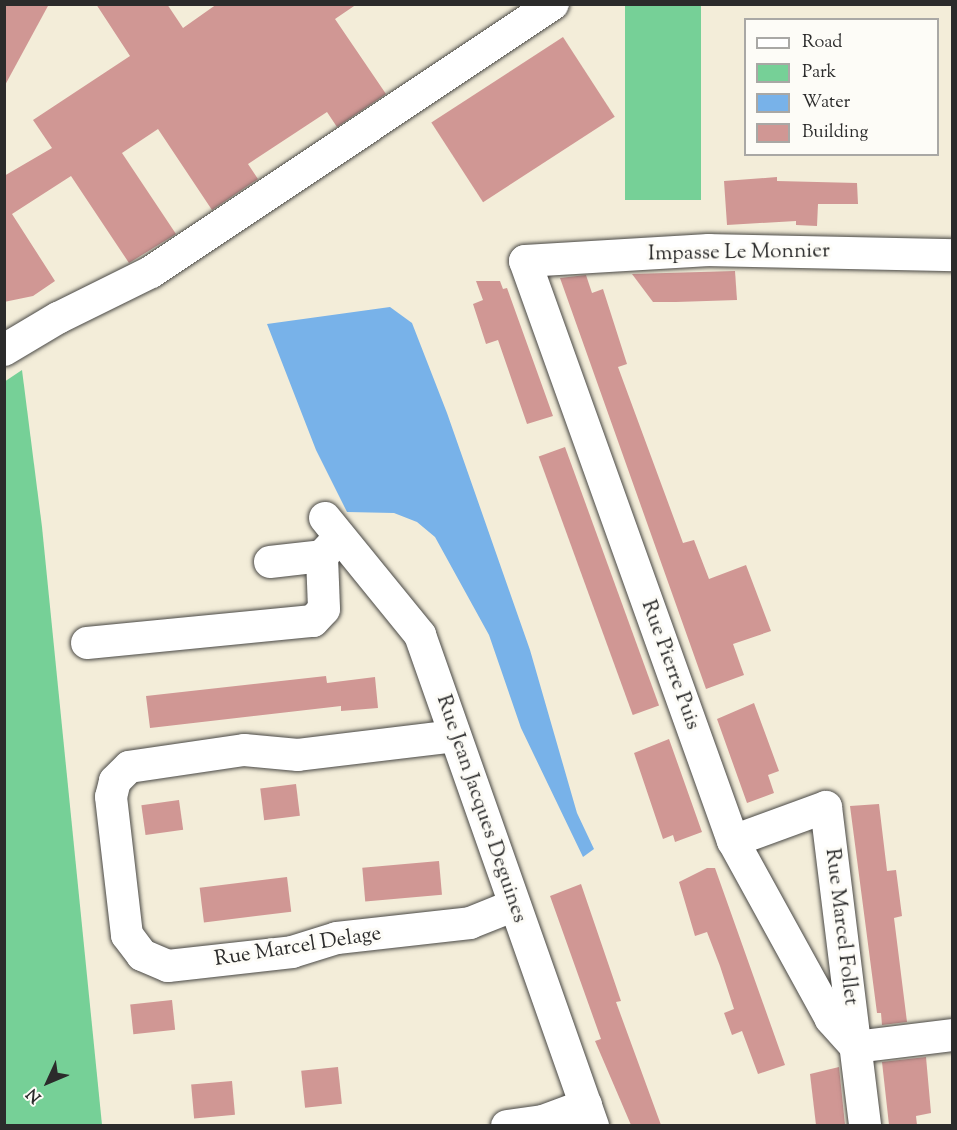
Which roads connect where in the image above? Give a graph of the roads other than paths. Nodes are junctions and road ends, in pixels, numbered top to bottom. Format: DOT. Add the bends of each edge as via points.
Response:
graph roads {
  1 [pos="553,4"];
  2 [pos="952,255"];
  3 [pos="525,261"];
  4 [pos="4,350"];
  5 [pos="329,537"];
  6 [pos="270,561"];
  7 [pos="87,643"];
  8 [pos="456,736"];
  9 [pos="733,841"];
  10 [pos="515,905"];
  11 [pos="952,1035"];
  12 [pos="856,1047"];
  13 [pos="589,1115"];
  14 [pos="507,1125"];
  15 [pos="866,1125"];
  1 -- 4 [label="street" via="151,272"];
  2 -- 3 [label="street, Impasse Le Monnier" via="709,250"];
  3 -- 9 [label="street, Rue Pierre Puis"];
  5 -- 6 [label="street"];
  5 -- 7 [label="street" via="324,609 313,621"];
  5 -- 8 [label="street, Rue Jean Jacques Deguines" via="420,635"];
  8 -- 10 [label="street, Rue Jean Jacques Deguines"];
  8 -- 10 [label="street, Rue Marcel Delage" via="298,754 244,750 129,767 115,781 111,797 127,935 142,955 168,966 292,952 337,938 470,923"];
  9 -- 12 [label="street, Rue Pierre Puis" via="831,1019"];
  9 -- 12 [label="street, Rue Marcel Follet" via="826,807"];
  10 -- 13 [label="street, Rue Jean Jacques Deguines"];
  11 -- 12 [label="street"];
  12 -- 15 [label="street, Rue Marcel Follet"];
  13 -- 14 [label="street"];
}
